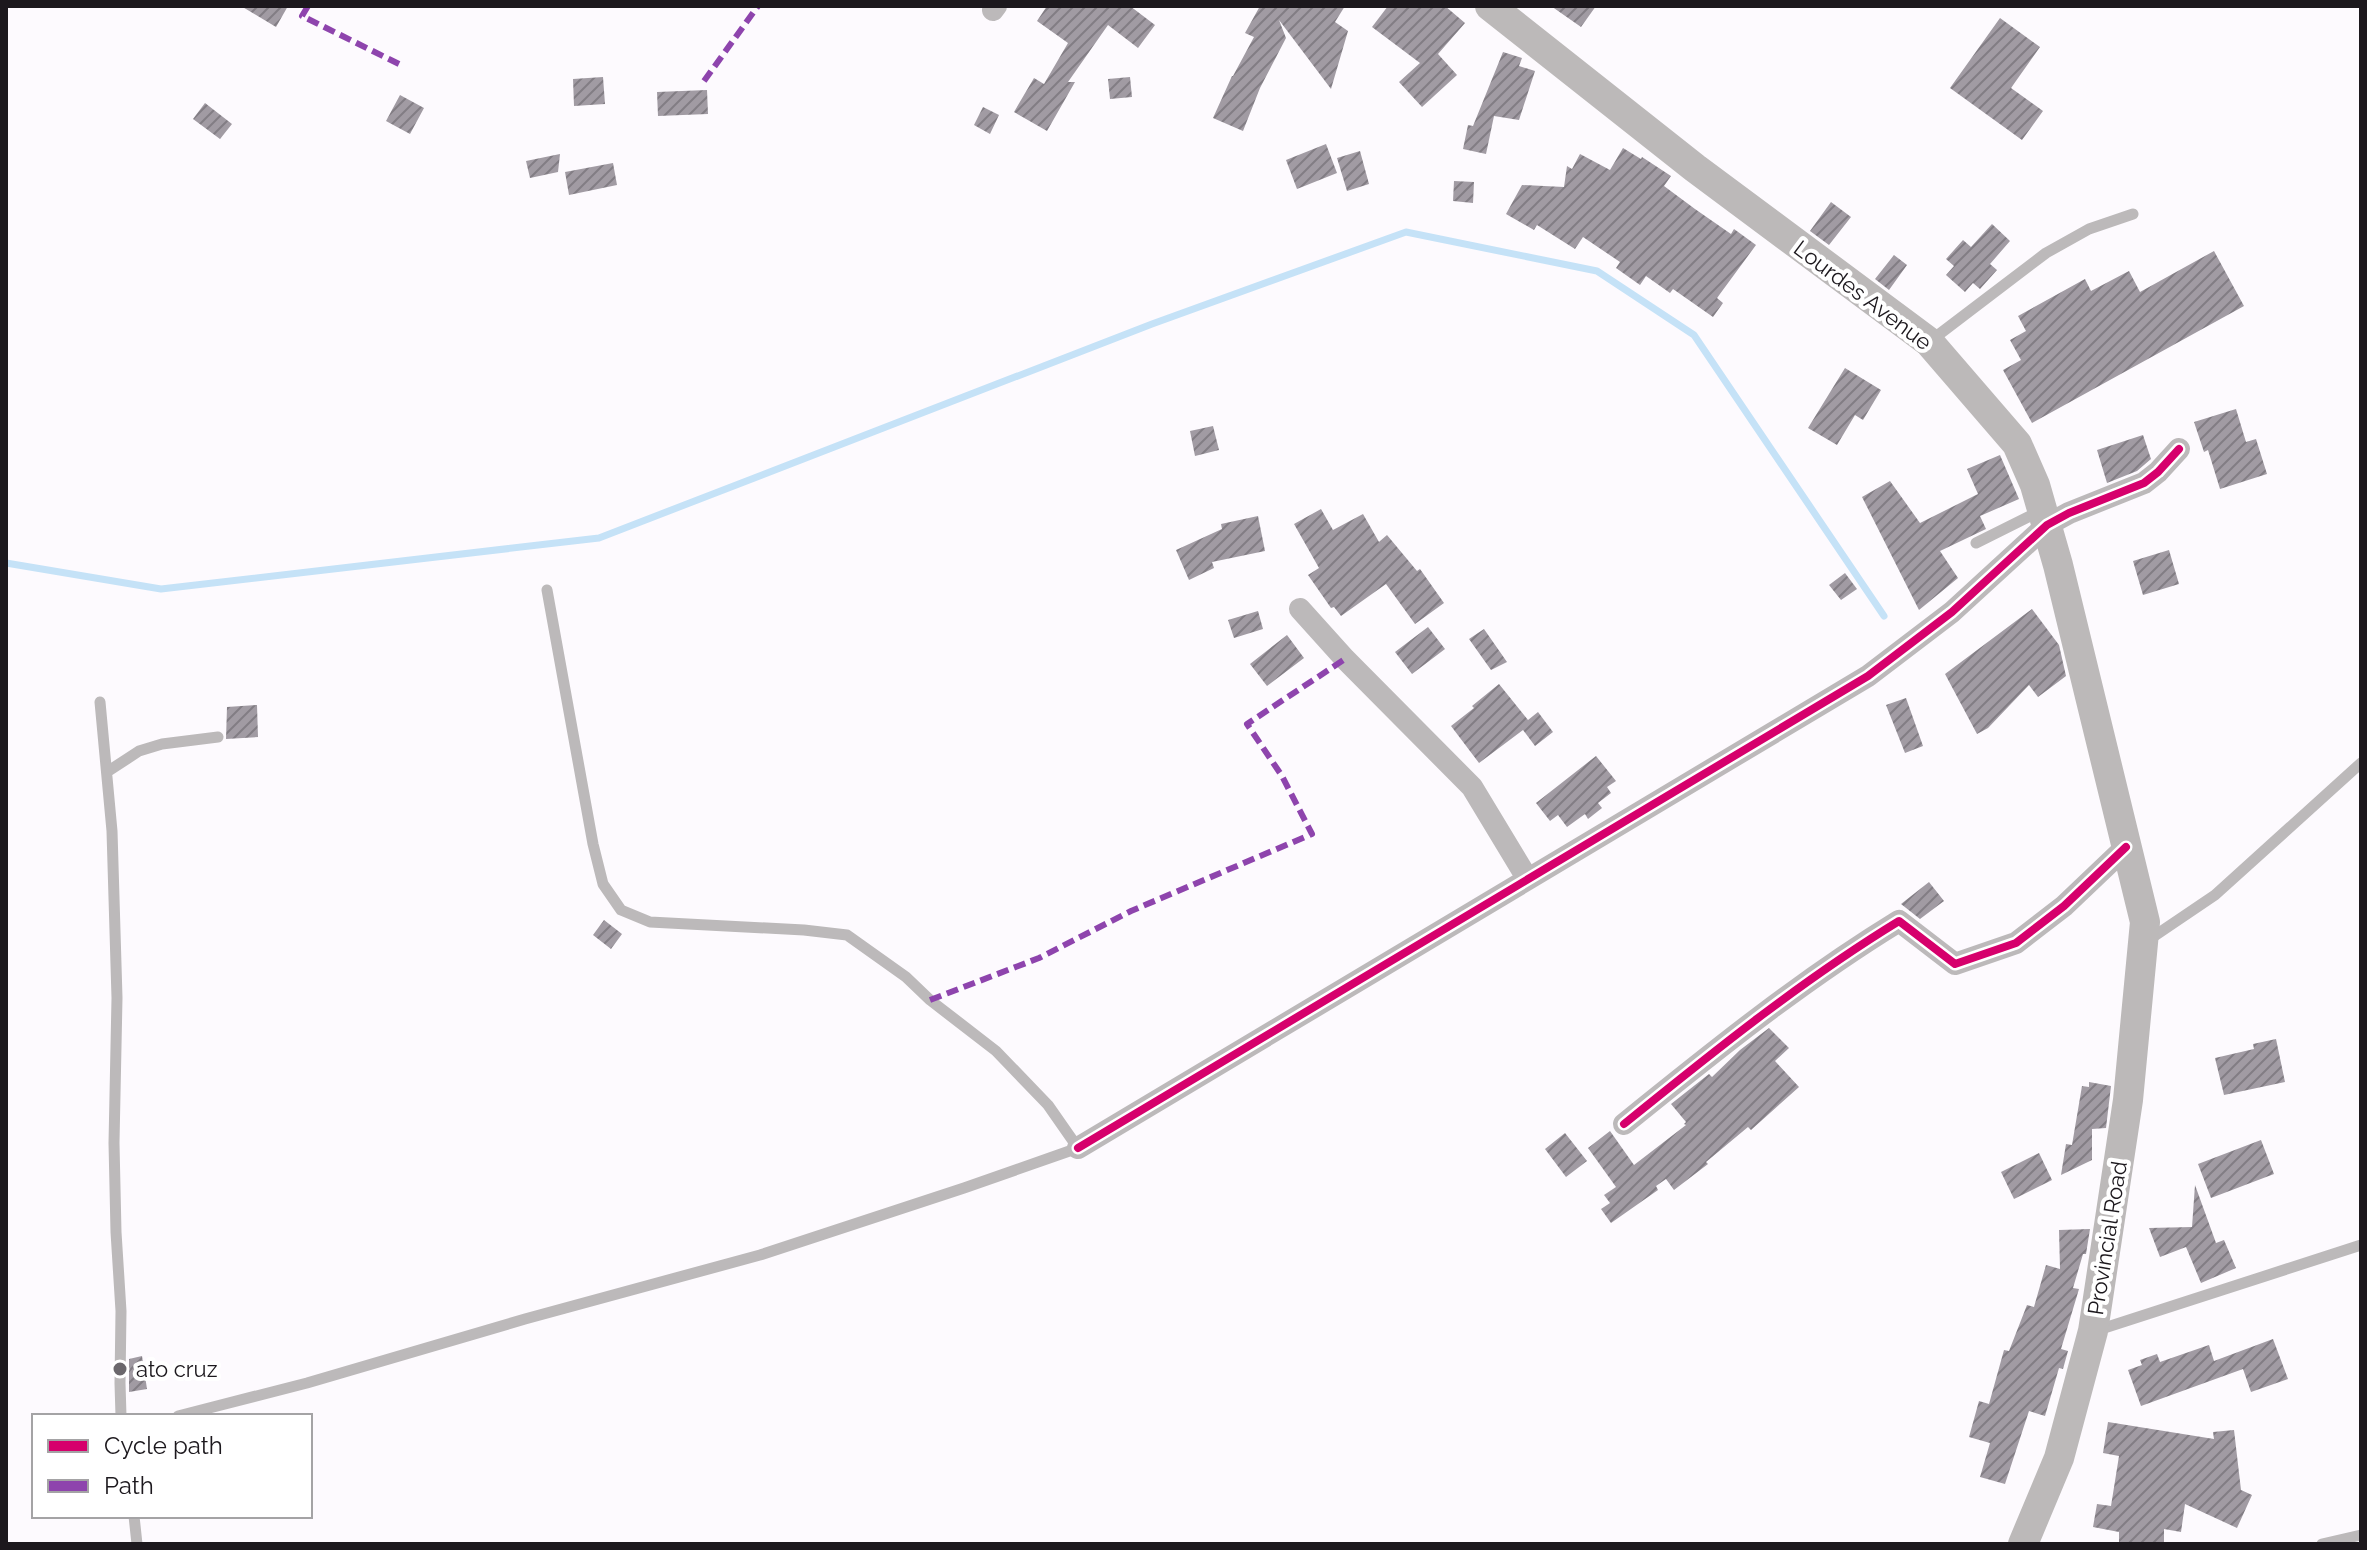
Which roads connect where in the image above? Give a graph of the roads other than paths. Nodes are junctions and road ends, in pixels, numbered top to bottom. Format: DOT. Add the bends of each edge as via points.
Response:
graph roads {
  1 [pos="1490,6"];
  2 [pos="2133,214"];
  3 [pos="1929,342"];
  4 [pos="2179,449"];
  5 [pos="2045,518"];
  6 [pos="1976,543"];
  7 [pos="547,590"];
  8 [pos="1300,609"];
  9 [pos="100,702"];
  10 [pos="218,737"];
  11 [pos="2361,763"];
  12 [pos="107,772"];
  13 [pos="2126,847"];
  14 [pos="1527,878"];
  15 [pos="2144,933"];
  16 [pos="1624,1124"];
  17 [pos="1078,1148"];
  18 [pos="2361,1245"];
  19 [pos="2093,1331"];
  20 [pos="121,1414"];
  21 [pos="186,1414"];
  22 [pos="134,1518"];
  23 [pos="2361,1535"];
  24 [pos="137,1544"];
  25 [pos="2023,1544"];
  26 [pos="2322,1544"];
  1 -- 3 [label="main road, Lourdes Avenue" via="1695,168"];
  2 -- 3 [label="lane" via="2089,229 2046,253"];
  3 -- 5 [label="main road, Lourdes Avenue" via="2017,444"];
  4 -- 5 [label="street" via="2144,483"];
  5 -- 6 [label="lane"];
  5 -- 13 [label="main road, Lourdes Avenue"];
  5 -- 14 [label="street" via="1952,612 1868,676"];
  7 -- 17 [label="lane" via="593,844 603,884 621,910 650,922 847,935 996,1051 1048,1105"];
  8 -- 14 [label="street" via="1472,787"];
  9 -- 12 [label="lane"];
  10 -- 12 [label="lane" via="139,751"];
  11 -- 15 [label="lane" via="2215,895"];
  12 -- 20 [label="lane" via="117,998 114,1143"];
  13 -- 15 [label="main road, Lourdes Avenue"];
  13 -- 16 [label="street" via="2016,943 1955,964 1899,921 1749,1023"];
  14 -- 17 [label="street"];
  15 -- 19 [label="main road, Provincial Road" via="2128,1100"];
  17 -- 21 [label="lane" via="760,1255"];
  18 -- 19 [label="lane"];
  19 -- 25 [label="main road, Provincial Road" via="2059,1458"];
  22 -- 24 [label="lane"];
  23 -- 26 [label="lane"];
}
